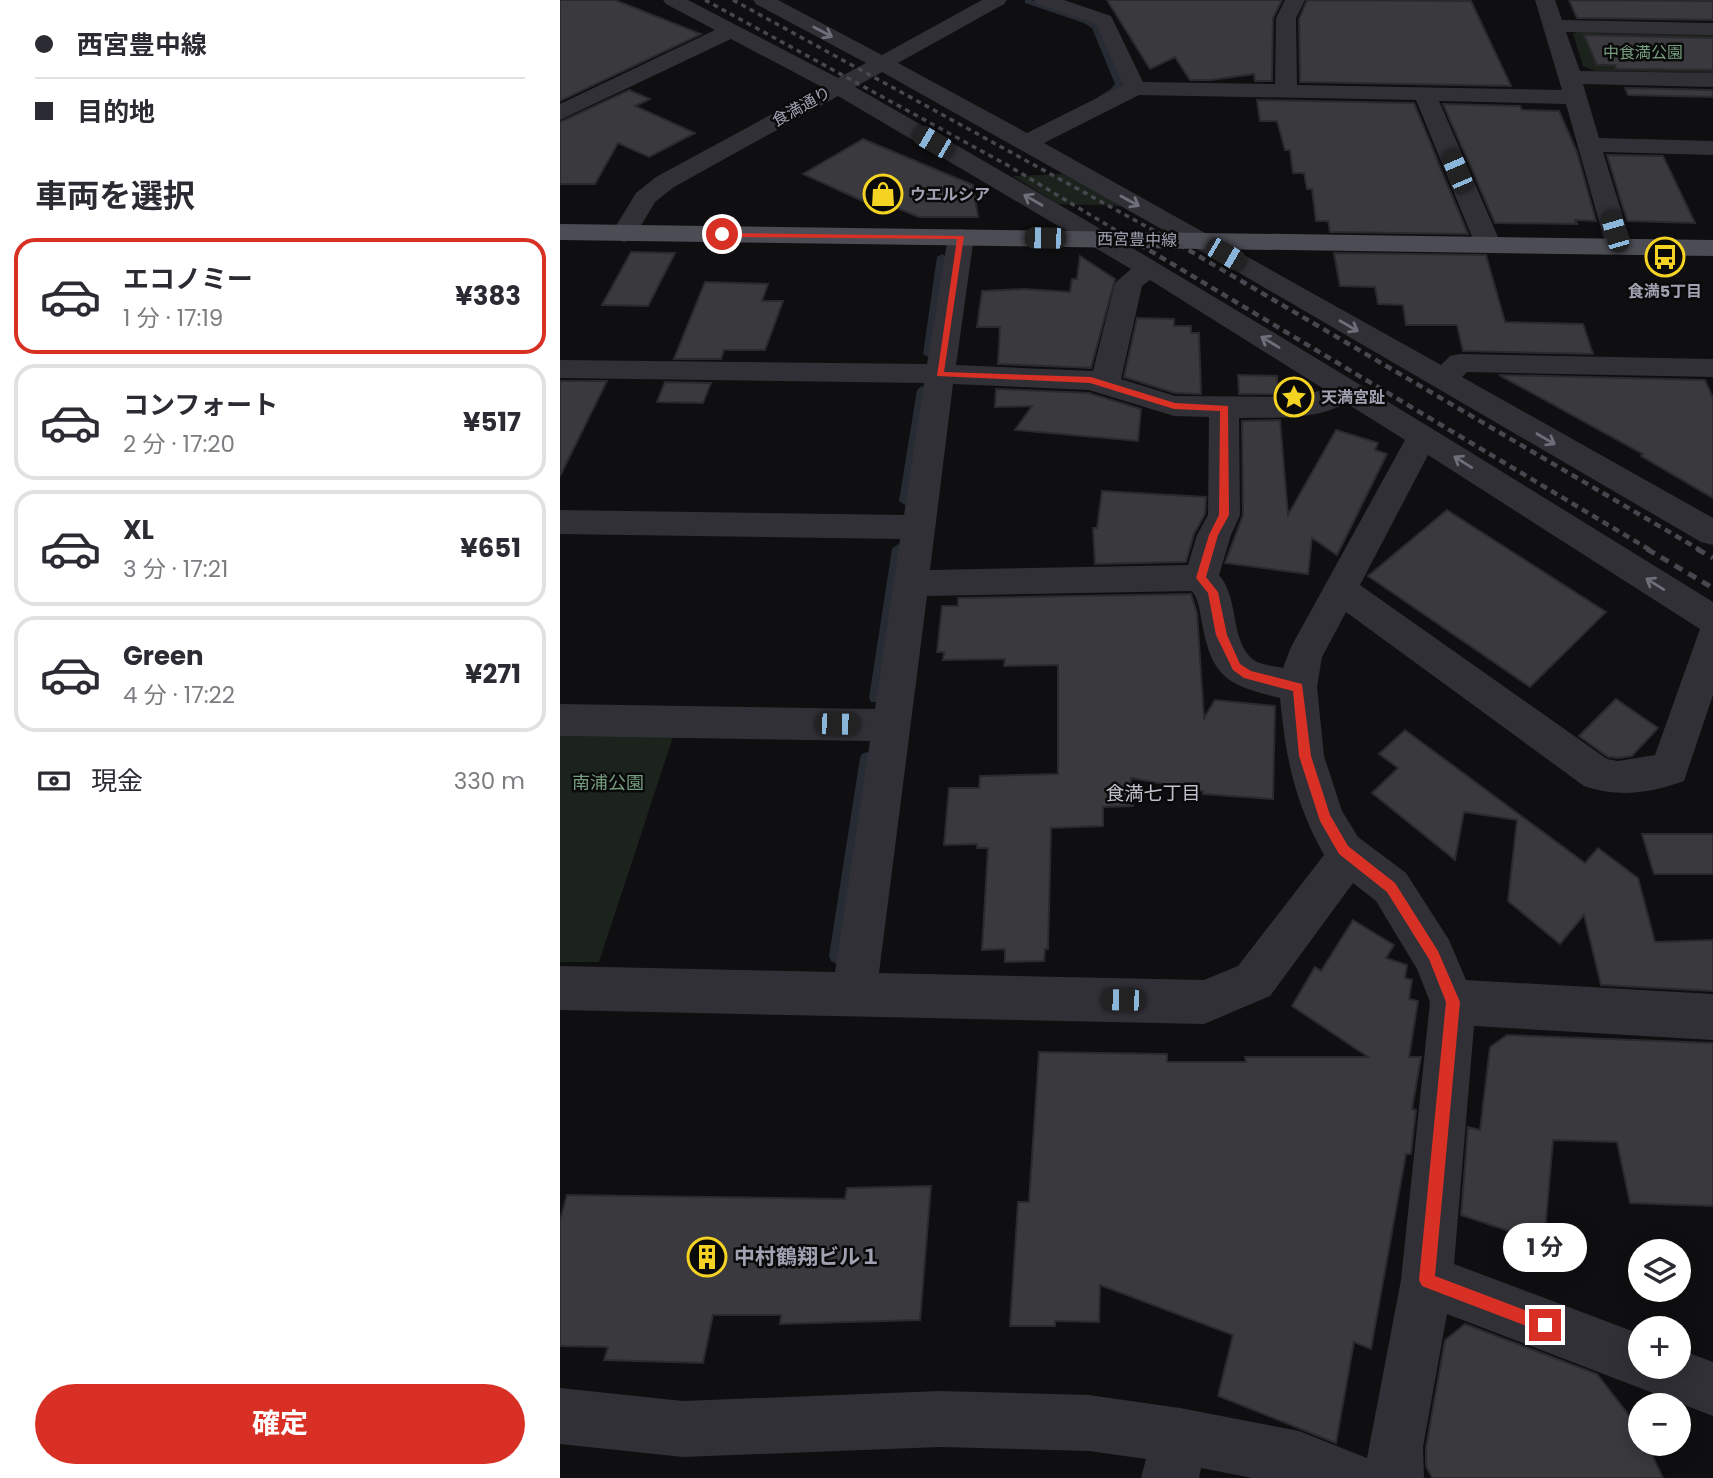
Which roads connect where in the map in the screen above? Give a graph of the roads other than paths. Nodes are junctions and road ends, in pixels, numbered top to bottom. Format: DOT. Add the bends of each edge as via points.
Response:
graph roads {
  1 [pos="673,0"];
  2 [pos="763,0"];
  3 [pos="997,0"];
  4 [pos="1044,0"];
  5 [pos="1295,0"];
  6 [pos="1545,0"];
  7 [pos="1554,26"];
  8 [pos="1713,29"];
  9 [pos="730,31"];
  10 [pos="882,62"];
  11 [pos="1713,80"];
  12 [pos="838,86"];
  13 [pos="1573,87"];
  14 [pos="1135,88"];
  15 [pos="1286,91"];
  16 [pos="1425,95"];
  17 [pos="567,103"];
  18 [pos="1026,143"];
  19 [pos="1590,145"];
  20 [pos="1713,148"];
  21 [pos="560,232"];
  22 [pos="624,234"];
  23 [pos="961,237"];
  24 [pos="1101,239"];
  25 [pos="1201,240"];
  26 [pos="1488,244"];
  27 [pos="1619,246"];
  28 [pos="1713,248"];
  29 [pos="1149,268"];
  30 [pos="1713,368"];
  31 [pos="560,369"];
  32 [pos="940,374"];
  33 [pos="1442,380"];
  34 [pos="1105,384"];
  35 [pos="1348,389"];
  36 [pos="1224,408"];
  37 [pos="1423,436"];
  38 [pos="560,522"];
  39 [pos="919,527"];
  40 [pos="1713,533"];
  41 [pos="1201,578"];
  42 [pos="911,583"];
  43 [pos="1340,589"];
  44 [pos="1713,620"];
  45 [pos="1713,638"];
  46 [pos="1298,687"];
  47 [pos="560,720"];
  48 [pos="892,725"];
  49 [pos="1348,853"];
  50 [pos="560,988"];
  51 [pos="854,995"];
  52 [pos="1453,1002"];
  53 [pos="1713,1017"];
  54 [pos="1427,1280"];
  55 [pos="1628,1356"];
  56 [pos="1687,1379"];
  57 [pos="1713,1389"];
  58 [pos="560,1416"];
  59 [pos="1175,1457"];
  60 [pos="1347,1478"];
  61 [pos="1395,1478"];
  1 -- 9 [label="street"];
  2 -- 10 [label="street, one-way"];
  3 -- 10 [label="street, 食満通り"];
  4 -- 14 [label="street" via="1104,20"];
  5 -- 15 [label="street" via="1286,18"];
  6 -- 7 [label="street"];
  7 -- 8 [label="street"];
  7 -- 13 [label="street"];
  9 -- 12 [label="street"];
  9 -- 17 [label="street"];
  10 -- 12 [label="street, 食満通り"];
  10 -- 18 [label="street"];
  11 -- 13 [label="street"];
  12 -- 22 [label="street, 食満通り" via="665,182 645,198"];
  24 -- 12 [label="street, one-way"];
  13 -- 16 [label="street"];
  13 -- 19 [label="street"];
  14 -- 15 [label="street"];
  14 -- 18 [label="street"];
  15 -- 16 [label="street"];
  16 -- 26 [label="street"];
  18 -- 25 [label="street, one-way"];
  19 -- 20 [label="street"];
  19 -- 27 [label="street"];
  21 -- 22 [label="main road, 西宮豊中線"];
  22 -- 23 [label="main road, 西宮豊中線"];
  23 -- 24 [label="main road, 西宮豊中線"];
  23 -- 32 [label="street"];
  24 -- 25 [label="main road, 西宮豊中線"];
  24 -- 29 [label="street"];
  25 -- 26 [label="main road, 西宮豊中線"];
  25 -- 33 [label="street, one-way"];
  26 -- 27 [label="main road, 西宮豊中線"];
  27 -- 28 [label="main road, 西宮豊中線"];
  29 -- 34 [label="street" via="1129,283"];
  35 -- 29 [label="street, one-way"];
  30 -- 33 [label="street" via="1460,363"];
  31 -- 32 [label="street"];
  32 -- 34 [label="street"];
  32 -- 39 [label="street"];
  33 -- 40 [label="street, one-way"];
  34 -- 36 [label="street" via="1174,406"];
  35 -- 36 [label="street" via="1300,407"];
  35 -- 37 [label="street"];
  36 -- 41 [label="street" via="1224,515"];
  37 -- 43 [label="street"];
  44 -- 37 [label="street, one-way"];
  38 -- 39 [label="street"];
  39 -- 42 [label="street"];
  41 -- 42 [label="street"];
  41 -- 46 [label="street" via="1213,592 1222,635 1236,667 1248,675"];
  42 -- 48 [label="street"];
  43 -- 45 [label="street" via="1598,774 1618,778 1670,769"];
  43 -- 46 [label="street" via="1304,657"];
  46 -- 49 [label="street" via="1305,756 1324,817"];
  47 -- 48 [label="street"];
  48 -- 51 [label="street"];
  49 -- 51 [label="street" via="1254,981 1204,1002"];
  49 -- 52 [label="street" via="1391,887 1433,955"];
  50 -- 51 [label="street"];
  52 -- 53 [label="street"];
  52 -- 54 [label="street"];
  54 -- 55 [label="street"];
  54 -- 61 [label="street" via="1395,1447"];
  56 -- 57 [label="street"];
  58 -- 59 [label="street" via="683,1429 940,1419 1089,1423"];
  59 -- 60 [label="street" via="1299,1459"];
}
